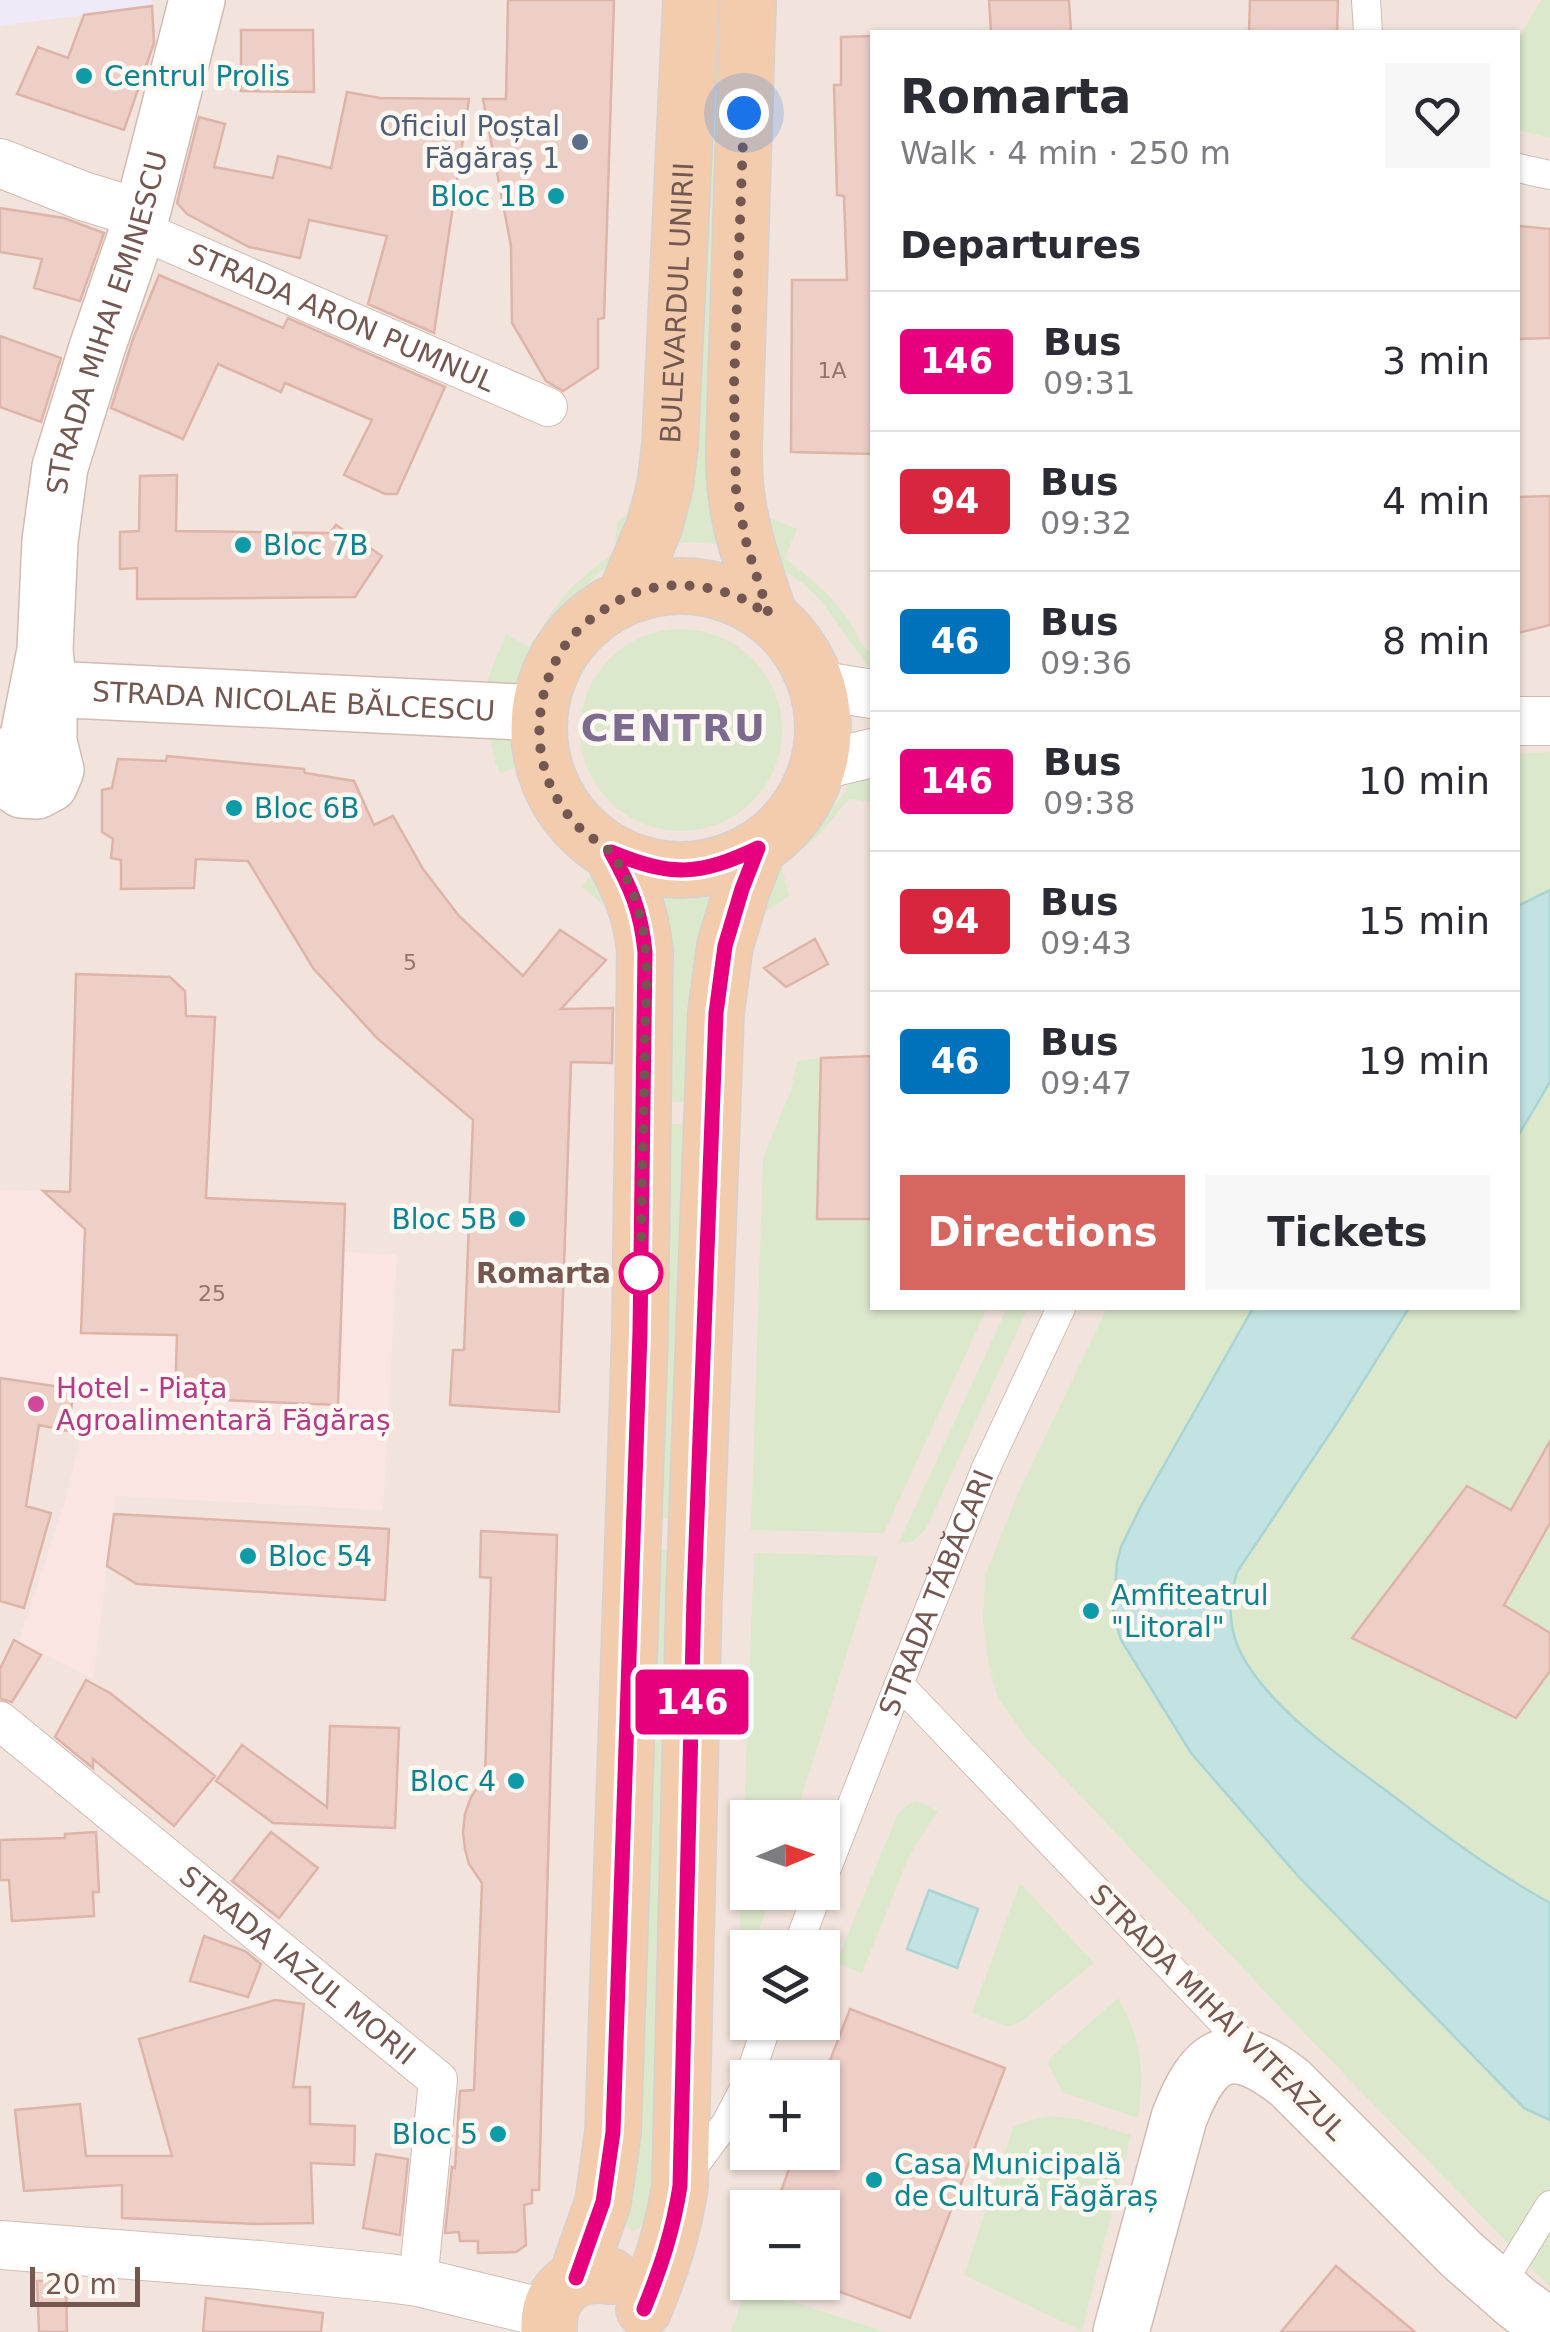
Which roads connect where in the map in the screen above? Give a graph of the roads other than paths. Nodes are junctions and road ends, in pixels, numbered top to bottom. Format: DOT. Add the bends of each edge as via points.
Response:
graph roads {
  1 [pos="196,0"];
  2 [pos="690,0"];
  3 [pos="748,0"];
  4 [pos="1366,0"];
  5 [pos="1368,30"];
  6 [pos="0,163"];
  7 [pos="1520,168"];
  8 [pos="1550,175"];
  9 [pos="140,221"];
  10 [pos="548,408"];
  11 [pos="625,596"];
  12 [pos="769,615"];
  13 [pos="47,670"];
  14 [pos="816,685"];
  15 [pos="870,694"];
  16 [pos="539,713"];
  17 [pos="1520,721"];
  18 [pos="1550,721"];
  19 [pos="870,754"];
  20 [pos="818,766"];
  21 [pos="10,799"];
  22 [pos="758,848"];
  23 [pos="611,852"];
  24 [pos="1060,1310"];
  25 [pos="899,1684"];
  26 [pos="0,1721"];
  27 [pos="840,1835"];
  28 [pos="1262,2062"];
  29 [pos="730,2115"];
  30 [pos="680,2186"];
  31 [pos="1550,2205"];
  32 [pos="0,2244"];
  33 [pos="418,2282"];
  34 [pos="1499,2288"];
  35 [pos="558,2308"];
  36 [pos="645,2321"];
  37 [pos="1550,2327"];
  38 [pos="1121,2332"];
  1 -- 9 [label="main road, STRADA MIHAI EMINESCU"];
  2 -- 11 [label="main road, BULEVARDUL UNIRII" via="666,486"];
  3 -- 12 [label="main road" via="734,445 740,514"];
  4 -- 5 [label="street"];
  6 -- 9 [label="street"];
  7 -- 8 [label="street"];
  9 -- 10 [label="street, STRADA ARON PUMNUL"];
  9 -- 13 [label="main road, STRADA MIHAI EMINESCU" via="60,467 50,541"];
  11 -- 12 [label="main road" via="654,588 716,590"];
  11 -- 16 [label="main road" via="566,643"];
  12 -- 14 [label="main road" via="806,659"];
  13 -- 16 [label="main road, STRADA NICOLAE BĂLCESCU"];
  13 -- 21 [label="main road" via="28,738 8,764"];
  14 -- 15 [label="street"];
  14 -- 20 [label="main road" via="822,712"];
  16 -- 23 [label="main road" via="541,755 554,794 578,828"];
  17 -- 18 [label="street"];
  19 -- 20 [label="street"];
  20 -- 22 [label="main road" via="788,823"];
  22 -- 23 [label="main road" via="724,864 685,871 647,867"];
  22 -- 30 [label="main road" via="730,928 716,1013"];
  23 -- 35 [label="main road" via="631,889 645,952 640,1332 613,2132 603,2202"];
  24 -- 25 [label="street, STRADA TĂBĂCARI" via="986,1468"];
  25 -- 27 [label="street, STRADA TĂBĂCARI"];
  25 -- 28 [label="street, STRADA MIHAI VITEAZUL"];
  26 -- 33 [label="street, STRADA IAZUL MORII" via="438,2080"];
  28 -- 34 [label="main road, STRADA MIHAI VITEAZUL"];
  28 -- 38 [label="main road" via="1222,2058 1188,2093"];
  29 -- 30 [label="street"];
  30 -- 36 [label="main road"];
  31 -- 34 [label="street"];
  32 -- 33 [label="street"];
  33 -- 35 [label="street"];
  34 -- 37 [label="main road, STRADA MIHAI VITEAZUL"];
  35 -- 36 [label="main road" via="591,2274 608,2275 639,2297"];
}
